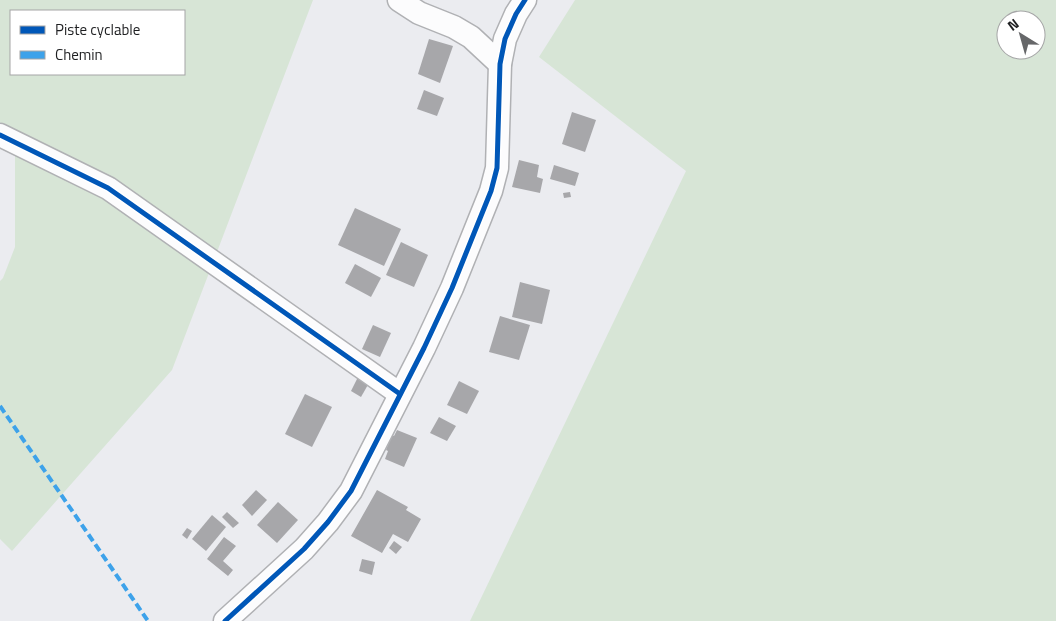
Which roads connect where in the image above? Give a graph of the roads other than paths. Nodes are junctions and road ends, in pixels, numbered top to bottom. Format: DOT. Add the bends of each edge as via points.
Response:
graph roads {
  1 [pos="399,0"];
  2 [pos="525,0"];
  3 [pos="500,64"];
  4 [pos="0,135"];
  5 [pos="400,394"];
  6 [pos="225,621"];
  1 -- 3 [label="street" via="419,13 454,26"];
  2 -- 3 [label="street" via="505,39"];
  3 -- 5 [label="street" via="497,168 491,191 452,288"];
  4 -- 5 [label="street" via="108,188"];
  5 -- 6 [label="street" via="351,491 328,522 304,549"];
}
